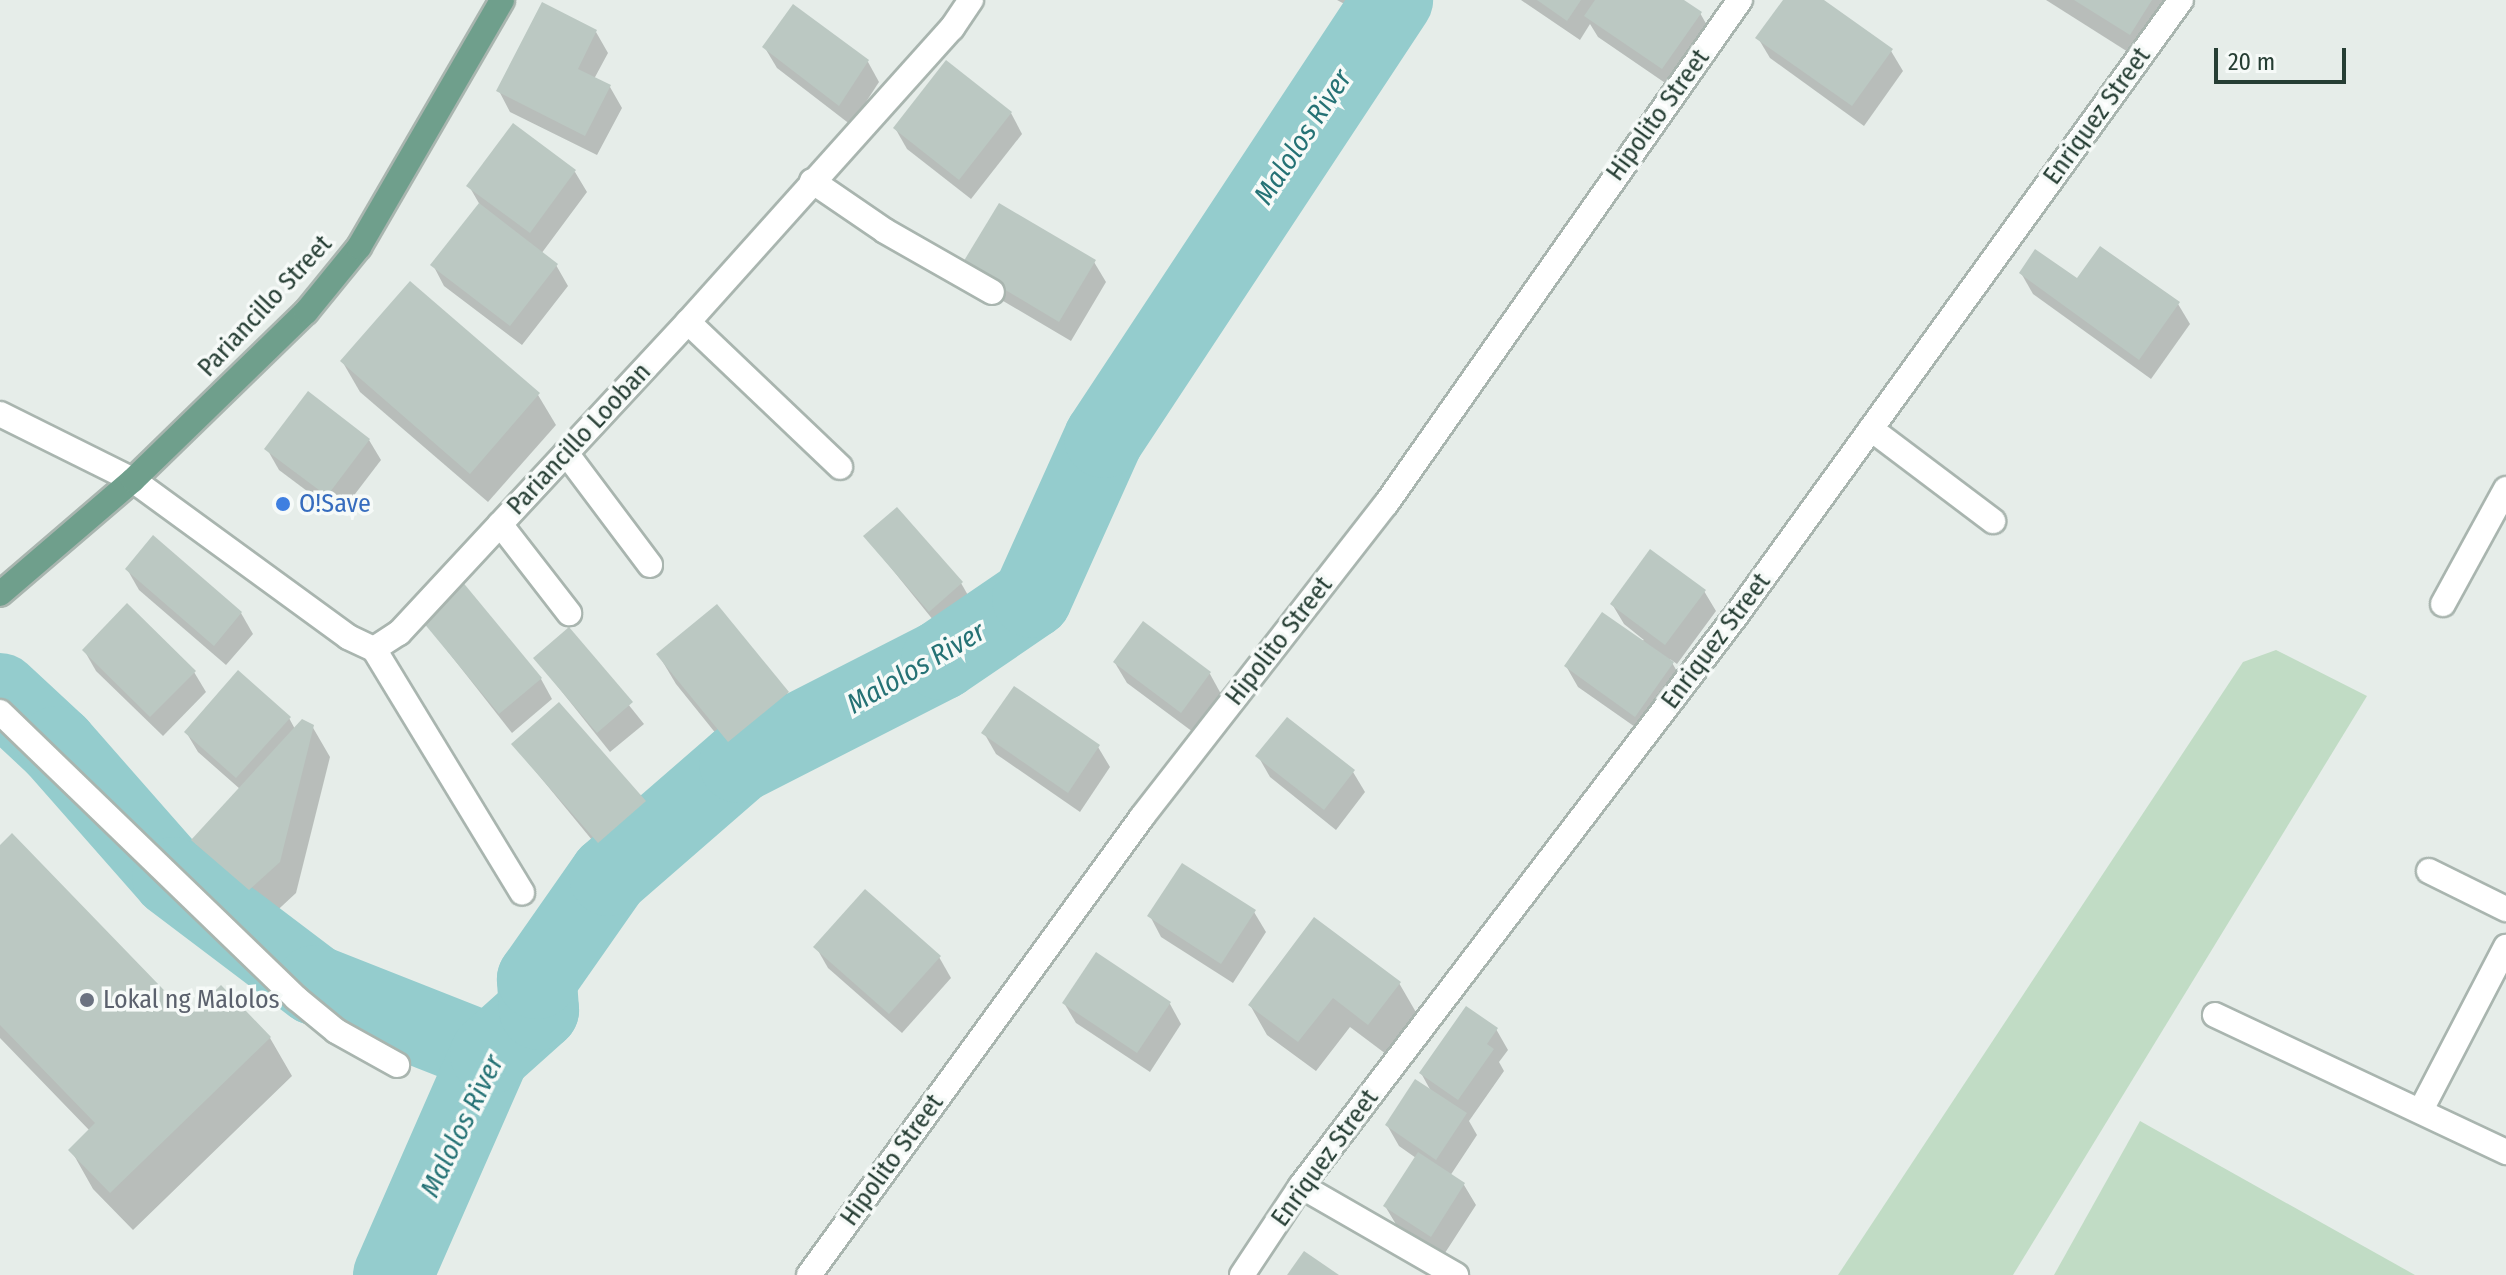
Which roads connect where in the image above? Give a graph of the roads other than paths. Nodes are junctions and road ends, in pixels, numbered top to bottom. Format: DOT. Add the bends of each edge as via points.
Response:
graph roads {
  1 [pos="502,0"];
  2 [pos="971,0"];
  3 [pos="1740,0"];
  4 [pos="2181,0"];
  5 [pos="812,181"];
  6 [pos="992,292"];
  7 [pos="688,322"];
  8 [pos="0,414"];
  9 [pos="1871,429"];
  10 [pos="566,453"];
  11 [pos="840,467"];
  12 [pos="133,480"];
  13 [pos="2506,489"];
  14 [pos="1993,521"];
  15 [pos="500,524"];
  16 [pos="650,565"];
  17 [pos="0,594"];
  18 [pos="2443,604"];
  19 [pos="569,613"];
  20 [pos="374,649"];
  21 [pos="0,712"];
  22 [pos="2429,871"];
  23 [pos="522,892"];
  24 [pos="2506,909"];
  25 [pos="2506,947"];
  26 [pos="2215,1015"];
  27 [pos="397,1065"];
  28 [pos="2421,1110"];
  29 [pos="2506,1152"];
  30 [pos="1301,1186"];
  31 [pos="809,1275"];
  32 [pos="1242,1275"];
  33 [pos="1456,1275"];
  1 -- 12 [label="main road, Pariancillo Street" via="359,247 306,312"];
  2 -- 5 [label="street, Pariancillo Looban" via="952,28"];
  3 -- 31 [label="street, Hipolito Street" via="1386,504 1142,817"];
  4 -- 9 [label="street, Enriquez Street"];
  5 -- 6 [label="street" via="885,231"];
  5 -- 7 [label="street, Pariancillo Looban"];
  7 -- 10 [label="street, Pariancillo Looban"];
  7 -- 11 [label="street"];
  8 -- 12 [label="street"];
  9 -- 14 [label="street"];
  9 -- 30 [label="street, Enriquez Street" via="1726,629"];
  10 -- 15 [label="street, Pariancillo Looban"];
  10 -- 16 [label="street"];
  12 -- 17 [label="main road, Pariancillo Street"];
  12 -- 20 [label="street" via="348,637"];
  13 -- 18 [label="street"];
  15 -- 19 [label="street"];
  15 -- 20 [label="street, Pariancillo Looban" via="399,633"];
  20 -- 23 [label="street"];
  21 -- 27 [label="street" via="296,998 336,1031"];
  22 -- 24 [label="street"];
  25 -- 28 [label="street"];
  26 -- 28 [label="street"];
  28 -- 29 [label="street"];
  30 -- 32 [label="street, Enriquez Street"];
  30 -- 33 [label="street"];
}
